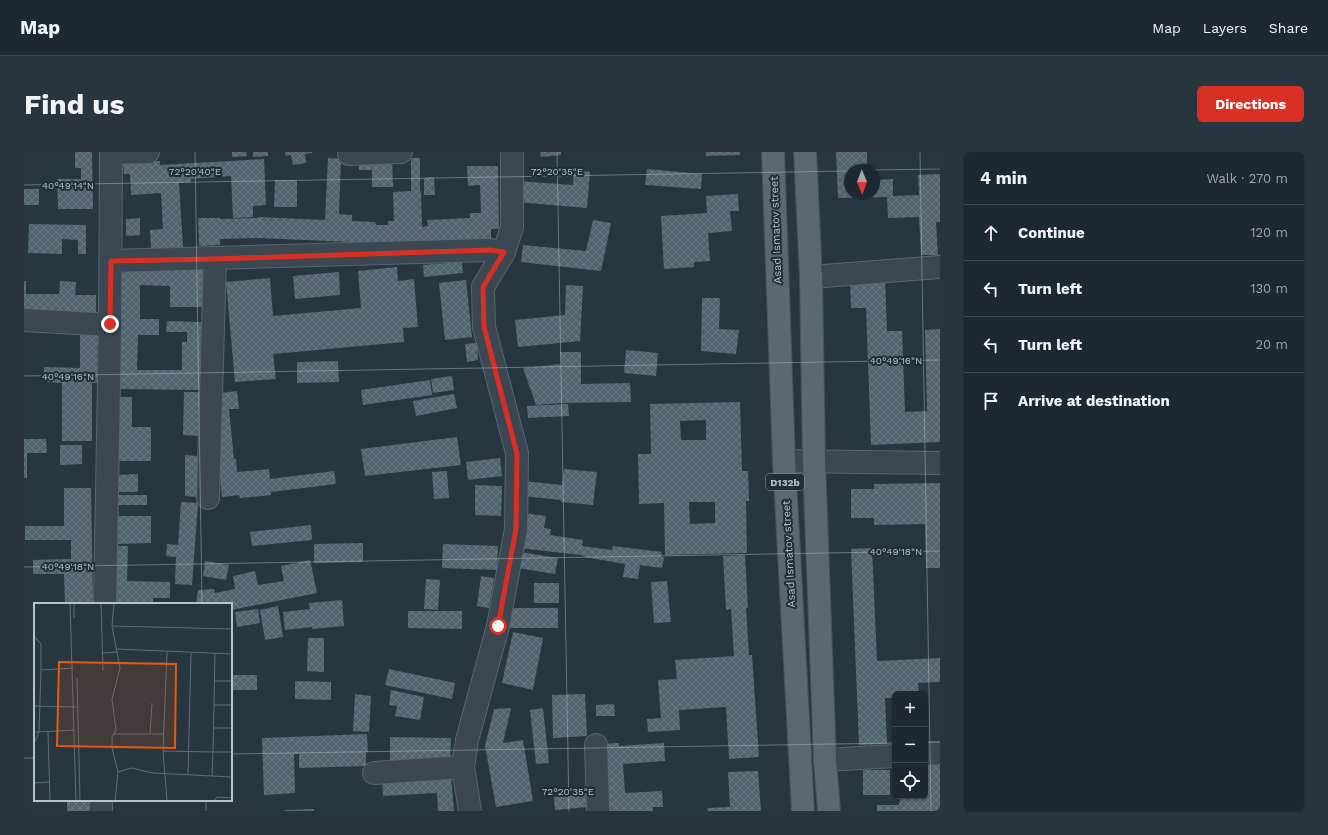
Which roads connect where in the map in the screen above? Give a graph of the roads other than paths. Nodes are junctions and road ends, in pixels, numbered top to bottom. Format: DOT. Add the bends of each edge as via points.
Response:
graph roads {
  1 [pos="148,152"];
  2 [pos="402,152"];
  3 [pos="512,152"];
  4 [pos="773,152"];
  5 [pos="805,152"];
  6 [pos="111,153"];
  7 [pos="349,154"];
  8 [pos="504,252"];
  9 [pos="214,259"];
  10 [pos="111,261"];
  11 [pos="940,267"];
  12 [pos="811,276"];
  13 [pos="24,320"];
  14 [pos="110,324"];
  15 [pos="784,461"];
  16 [pos="814,461"];
  17 [pos="940,463"];
  18 [pos="208,498"];
  19 [pos="105,603"];
  20 [pos="596,744"];
  21 [pos="940,753"];
  22 [pos="928,754"];
  23 [pos="892,756"];
  24 [pos="825,760"];
  25 [pos="463,768"];
  26 [pos="374,774"];
  27 [pos="470,811"];
  28 [pos="598,811"];
  29 [pos="802,811"];
  30 [pos="829,811"];
  1 -- 6 [label="street"];
  2 -- 7 [label="street"];
  3 -- 8 [label="street" via="512,228"];
  4 -- 15 [label="main road, Asad Ismatov street / D132b"];
  5 -- 12 [label="main road, D132b"];
  6 -- 10 [label="street"];
  8 -- 9 [label="street" via="489,250"];
  8 -- 25 [label="street" via="483,287 484,327 517,454 516,529 498,626 467,740"];
  9 -- 10 [label="street"];
  9 -- 18 [label="street"];
  10 -- 14 [label="street"];
  11 -- 12 [label="street"];
  12 -- 16 [label="main road, D132b"];
  13 -- 14 [label="street"];
  14 -- 19 [label="street"];
  15 -- 16 [label="street"];
  15 -- 29 [label="main road, Asad Ismatov street / D132b"];
  16 -- 17 [label="street"];
  16 -- 24 [label="main road, D132b"];
  20 -- 28 [label="street"];
  21 -- 22 [label="street"];
  23 -- 24 [label="street"];
  24 -- 30 [label="main road, D132b"];
  25 -- 26 [label="street"];
  25 -- 27 [label="street"];
}
